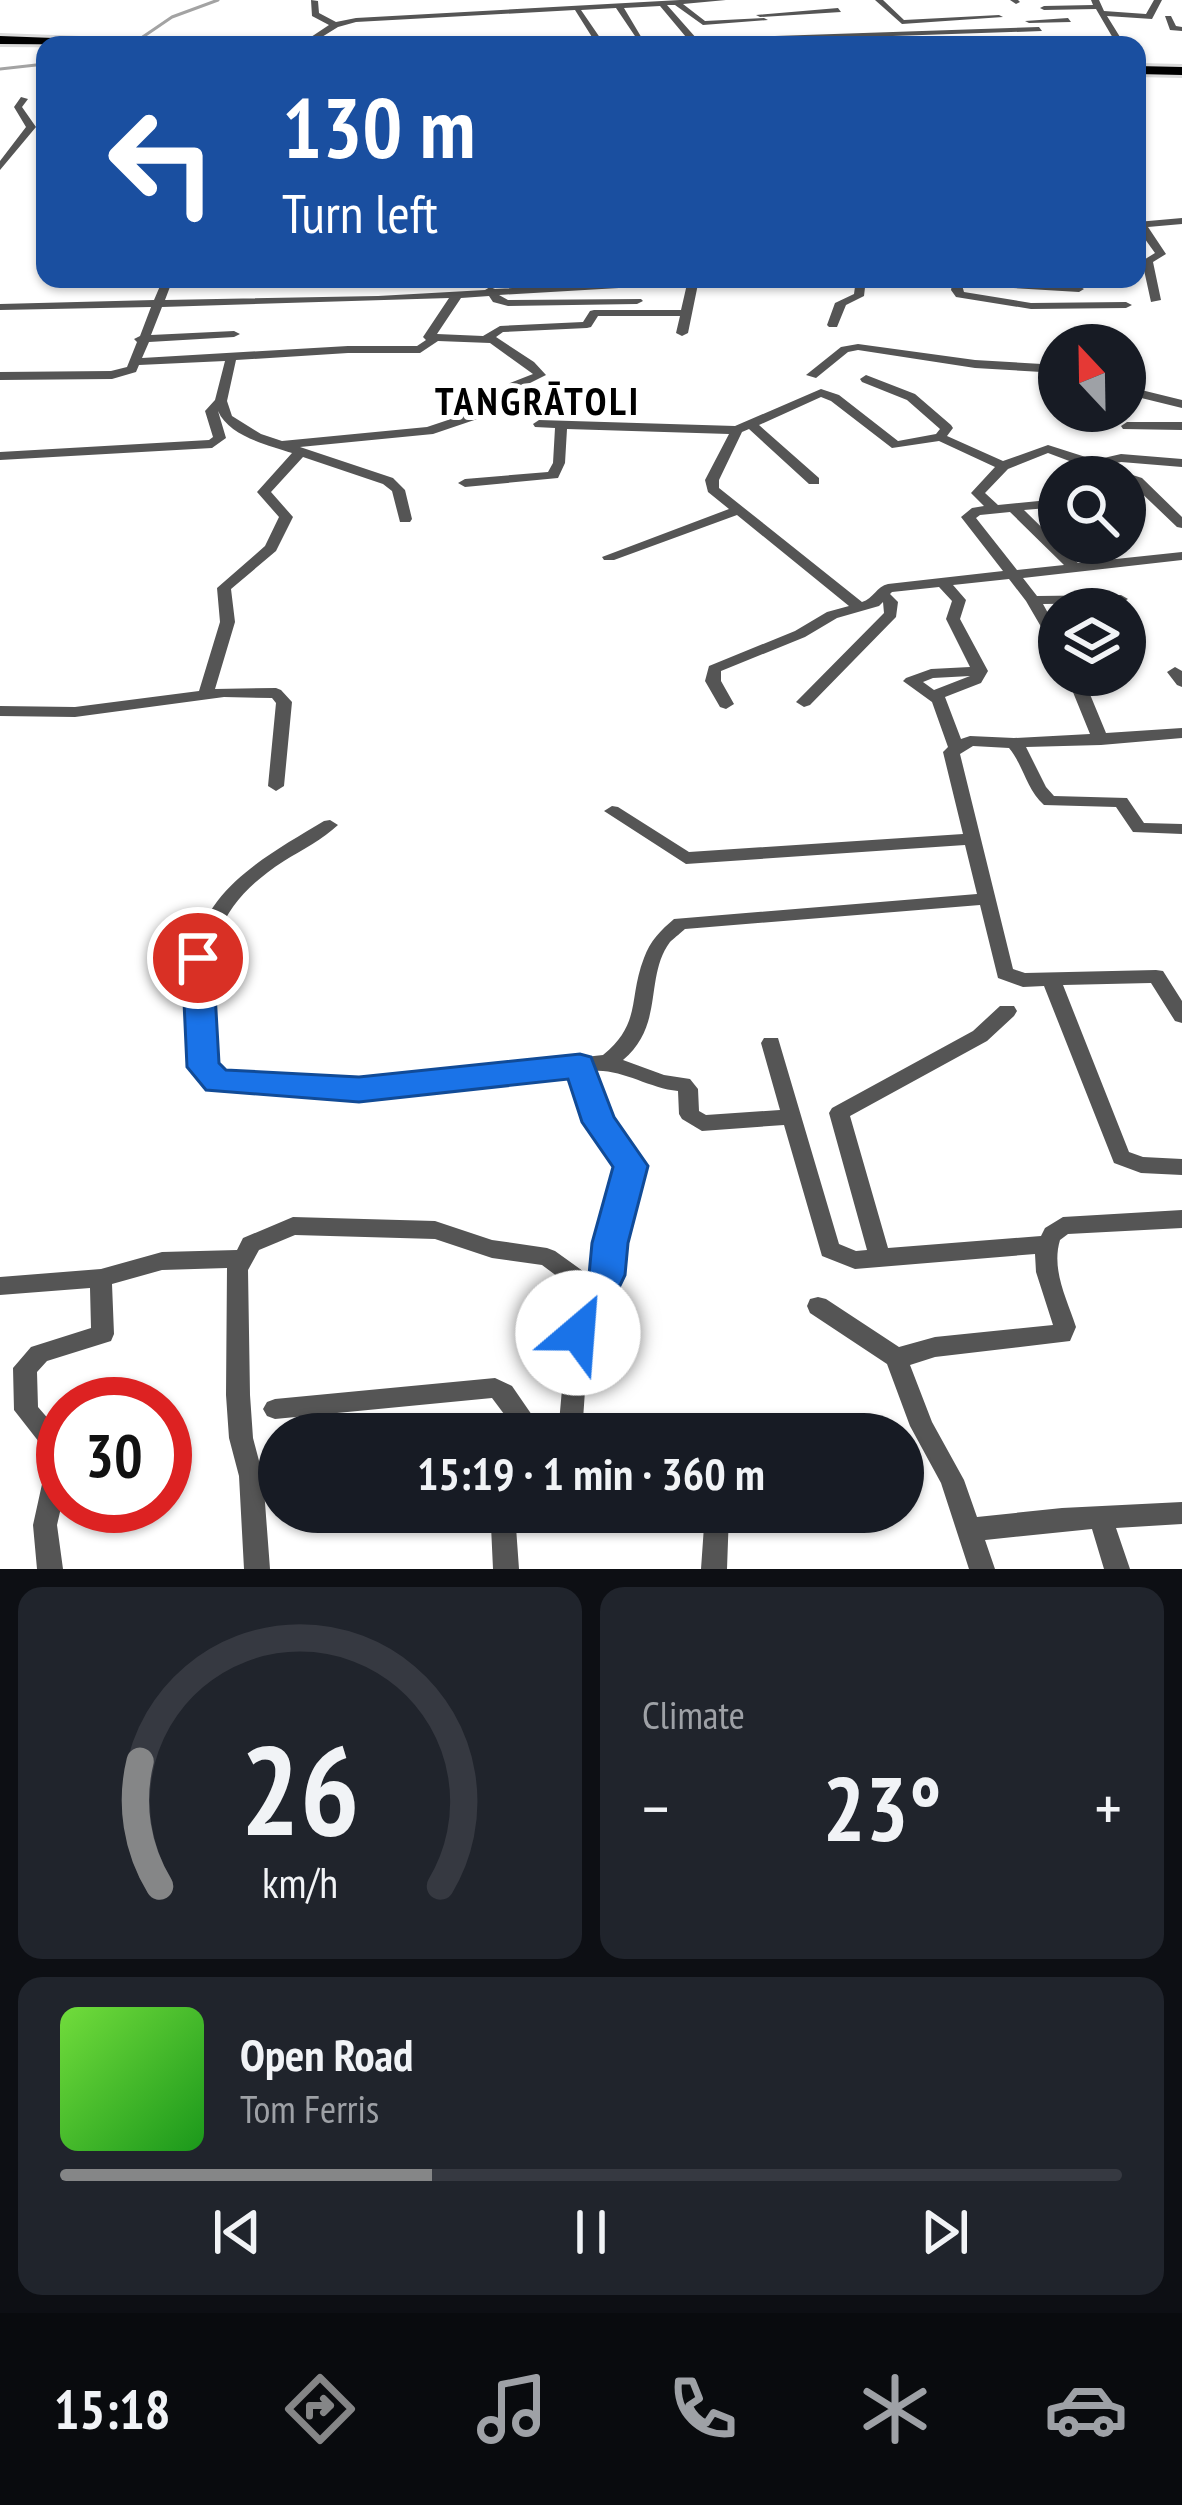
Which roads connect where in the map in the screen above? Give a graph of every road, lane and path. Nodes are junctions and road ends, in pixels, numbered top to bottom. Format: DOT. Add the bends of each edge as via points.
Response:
graph roads {
  1 [pos="492,0"];
  2 [pos="722,0"];
  3 [pos="879,0"];
  4 [pos="1158,0"];
  5 [pos="314,1"];
  6 [pos="401,1"];
  7 [pos="1126,1"];
  8 [pos="433,2"];
  9 [pos="680,2"];
  10 [pos="631,4"];
  11 [pos="663,5"];
  12 [pos="370,6"];
  13 [pos="1097,6"];
  14 [pos="620,8"];
  15 [pos="838,10"];
  16 [pos="578,11"];
  17 [pos="497,14"];
  18 [pos="759,15"];
  19 [pos="1126,15"];
  20 [pos="428,16"];
  21 [pos="999,17"];
  22 [pos="395,18"];
  23 [pos="982,18"];
  24 [pos="1168,18"];
  25 [pos="356,20"];
  26 [pos="939,20"];
  27 [pos="1068,20"];
  28 [pos="1039,21"];
  29 [pos="334,25"];
  30 [pos="1182,29"];
  31 [pos="317,36"];
  32 [pos="595,36"];
  33 [pos="637,36"];
  34 [pos="690,36"];
  35 [pos="774,36"];
  36 [pos="853,36"];
  37 [pos="1115,36"];
  38 [pos="1,41"];
  39 [pos="36,42"];
  40 [pos="36,43"];
  41 [pos="1146,72"];
  42 [pos="1182,72"];
  43 [pos="24,99"];
  44 [pos="0,167"];
  45 [pos="1182,221"];
  46 [pos="1146,222"];
  47 [pos="1146,231"];
  48 [pos="1160,256"];
  49 [pos="1182,257"];
  50 [pos="1146,263"];
  51 [pos="1146,278"];
  52 [pos="165,288"];
  53 [pos="389,288"];
  54 [pos="531,288"];
  55 [pos="692,288"];
  56 [pos="860,288"];
  57 [pos="959,288"];
  58 [pos="1066,288"];
  59 [pos="1079,289"];
  60 [pos="490,290"];
  61 [pos="458,293"];
  62 [pos="391,298"];
  63 [pos="1155,300"];
  64 [pos="637,302"];
  65 [pos="160,304"];
  66 [pos="1126,305"];
  67 [pos="0,307"];
  68 [pos="687,313"];
  69 [pos="833,325"];
  70 [pos="682,333"];
  71 [pos="234,334"];
  72 [pos="140,339"];
  73 [pos="486,339"];
  74 [pos="434,340"];
  75 [pos="231,361"];
  76 [pos="135,362"];
  77 [pos="1038,368"];
  78 [pos="0,376"];
  79 [pos="812,376"];
  80 [pos="866,379"];
  81 [pos="1146,395"];
  82 [pos="221,401"];
  83 [pos="1182,404"];
  84 [pos="539,424"];
  85 [pos="561,424"];
  86 [pos="1146,426"];
  87 [pos="744,427"];
  88 [pos="1182,427"];
  89 [pos="940,437"];
  90 [pos="282,445"];
  91 [pos="300,452"];
  92 [pos="0,456"];
  93 [pos="1071,456"];
  94 [pos="1146,460"];
  95 [pos="1182,463"];
  96 [pos="1003,466"];
  97 [pos="814,481"];
  98 [pos="465,483"];
  99 [pos="1148,494"];
  100 [pos="1038,505"];
  101 [pos="1012,507"];
  102 [pos="995,509"];
  103 [pos="739,510"];
  104 [pos="405,519"];
  105 [pos="1182,524"];
  106 [pos="1182,556"];
  107 [pos="609,557"];
  108 [pos="1146,561"];
  109 [pos="1104,564"];
  110 [pos="1073,566"];
  111 [pos="1014,572"];
  112 [pos="942,581"];
  113 [pos="884,596"];
  114 [pos="1034,600"];
  115 [pos="1038,600"];
  116 [pos="860,607"];
  117 [pos="1038,607"];
  118 [pos="980,671"];
  119 [pos="206,694"];
  120 [pos="935,695"];
  121 [pos="1083,696"];
  122 [pos="805,702"];
  123 [pos="726,704"];
  124 [pos="0,711"];
  125 [pos="1182,733"];
  126 [pos="1101,740"];
  127 [pos="1014,743"];
  128 [pos="956,746"];
  129 [pos="276,786"];
  130 [pos="612,811"];
  131 [pos="330,825"];
  132 [pos="1182,829"];
  133 [pos="972,839"];
  134 [pos="986,899"];
  135 [pos="1051,979"];
  136 [pos="1007,1011"];
  137 [pos="1182,1016"];
  138 [pos="771,1043"];
  139 [pos="608,1062"];
  140 [pos="580,1066"];
  141 [pos="790,1118"];
  142 [pos="1182,1167"];
  143 [pos="1182,1219"];
  144 [pos="1045,1244"];
  145 [pos="880,1257"];
  146 [pos="238,1259"];
  147 [pos="100,1278"];
  148 [pos="0,1286"];
  149 [pos="597,1294"];
  150 [pos="818,1306"];
  151 [pos="903,1356"];
  152 [pos="275,1409"];
  153 [pos="515,1413"];
  154 [pos="571,1413"];
  155 [pos="1182,1514"];
  156 [pos="1101,1518"];
  157 [pos="969,1530"];
  158 [pos="503,1533"];
  159 [pos="716,1533"];
  160 [pos="50,1569"];
  161 [pos="257,1569"];
  162 [pos="506,1569"];
  163 [pos="714,1569"];
  164 [pos="982,1569"];
  165 [pos="1117,1569"];
  1 -- 17 [label="street"];
  2 -- 9 [label="street"];
  3 -- 26 [label="street" via="899,21"];
  4 -- 19 [label="street" via="1150,17"];
  5 -- 29 [label="street" via="315,14"];
  6 -- 22 [label="street"];
  7 -- 19 [label="street"];
  8 -- 20 [label="street"];
  9 -- 11 [label="street"];
  9 -- 18 [label="street" via="703,23"];
  10 -- 11 [label="street"];
  10 -- 14 [label="street"];
  11 -- 34 [label="street"];
  12 -- 25 [label="street"];
  13 -- 19 [label="street"];
  13 -- 28 [label="street"];
  13 -- 37 [label="street"];
  14 -- 16 [label="street"];
  14 -- 33 [label="street"];
  15 -- 18 [label="street"];
  16 -- 17 [label="street"];
  16 -- 32 [label="street"];
  17 -- 20 [label="street"];
  18 -- 35 [label="street"];
  20 -- 22 [label="street"];
  21 -- 23 [label="street"];
  22 -- 25 [label="street"];
  23 -- 26 [label="street"];
  23 -- 28 [label="street"];
  24 -- 30 [label="street"];
  25 -- 29 [label="street"];
  26 -- 28 [label="street"];
  27 -- 28 [label="street"];
  28 -- 36 [label="street"];
  29 -- 31 [label="street"];
  38 -- 39 [label="main road"];
  38 -- 40 [label="main road"];
  41 -- 42 [label="main road"];
  43 -- 44 [label="street" via="18,107 32,127"];
  45 -- 46 [label="street"];
  47 -- 48 [label="street"];
  48 -- 49 [label="street"];
  48 -- 50 [label="street"];
  51 -- 63 [label="street"];
  52 -- 65 [label="street"];
  53 -- 62 [label="street"];
  54 -- 60 [label="street"];
  55 -- 68 [label="street"];
  56 -- 69 [label="street" via="841,303"];
  57 -- 66 [label="street" via="960,295 1012,304"];
  58 -- 59 [label="street"];
  60 -- 61 [label="street"];
  60 -- 64 [label="street" via="508,303"];
  61 -- 62 [label="street"];
  61 -- 74 [label="street" via="431,331"];
  62 -- 65 [label="street"];
  65 -- 67 [label="street"];
  65 -- 72 [label="street"];
  68 -- 70 [label="street"];
  68 -- 73 [label="street" via="594,313 587,325 500,329"];
  71 -- 72 [label="street"];
  72 -- 76 [label="street"];
  73 -- 74 [label="street"];
  73 -- 90 [label="street" via="540,375 514,386 494,410 410,435"];
  74 -- 75 [label="street" via="426,349 249,353"];
  75 -- 76 [label="street"];
  75 -- 82 [label="street"];
  76 -- 78 [label="street" via="112,375"];
  77 -- 79 [label="street" via="858,347"];
  80 -- 89 [label="street" via="920,404 947,428"];
  81 -- 83 [label="street"];
  82 -- 90 [label="street" via="226,418"];
  82 -- 92 [label="street" via="209,416 220,438 212,444"];
  84 -- 85 [label="street"];
  85 -- 87 [label="street"];
  85 -- 98 [label="street" via="553,475"];
  86 -- 88 [label="street"];
  87 -- 89 [label="street" via="821,393 891,443"];
  87 -- 97 [label="street"];
  87 -- 103 [label="street" via="711,485"];
  89 -- 96 [label="street"];
  90 -- 91 [label="street"];
  91 -- 104 [label="street" via="394,485"];
  91 -- 119 [label="street" via="264,492 286,517 275,542 224,588 230,629 210,663"];
  93 -- 96 [label="street" via="1048,449"];
  94 -- 95 [label="street"];
  96 -- 102 [label="street" via="979,489"];
  99 -- 105 [label="street"];
  100 -- 101 [label="street"];
  101 -- 102 [label="street"];
  101 -- 110 [label="street"];
  102 -- 111 [label="street" via="977,511 969,522"];
  103 -- 107 [label="street"];
  103 -- 116 [label="street"];
  106 -- 108 [label="street"];
  109 -- 110 [label="street"];
  110 -- 111 [label="street"];
  111 -- 112 [label="street"];
  111 -- 114 [label="street"];
  112 -- 113 [label="street" via="888,588"];
  112 -- 118 [label="street" via="962,609 953,619"];
  113 -- 116 [label="street"];
  113 -- 122 [label="street" via="891,614"];
  114 -- 115 [label="street"];
  114 -- 117 [label="street"];
  116 -- 123 [label="street" via="714,669"];
  118 -- 120 [label="street" via="976,680"];
  118 -- 120 [label="street" via="911,681"];
  119 -- 124 [label="street" via="88,711"];
  119 -- 129 [label="street" via="282,697"];
  120 -- 128 [label="street"];
  121 -- 126 [label="street"];
  125 -- 126 [label="street"];
  126 -- 127 [label="street"];
  127 -- 128 [label="street"];
  127 -- 132 [label="street" via="1050,801 1121,802 1139,828"];
  128 -- 133 [label="street"];
  130 -- 133 [label="street" via="686,858"];
  131 -- 140 [label="street" via="266,865 214,916 196,976 208,1076 231,1085 359,1089"];
  133 -- 134 [label="street"];
  134 -- 135 [label="street" via="1005,973"];
  134 -- 139 [label="street" via="680,923 649,966 633,1043"];
  135 -- 137 [label="street" via="1156,976"];
  135 -- 142 [label="street" via="1121,1157"];
  136 -- 145 [label="street" via="980,1036 838,1113"];
  138 -- 141 [label="street"];
  139 -- 140 [label="street"];
  139 -- 141 [label="street" via="683,1084 689,1114 702,1123"];
  140 -- 149 [label="street" via="599,1122 631,1166"];
  141 -- 145 [label="street" via="830,1250 855,1260"];
  143 -- 144 [label="street" via="1063,1226"];
  144 -- 145 [label="street"];
  144 -- 151 [label="street" via="1062,1334"];
  146 -- 147 [label="street" via="162,1261"];
  146 -- 149 [label="street" via="262,1236 293,1226 410,1226 547,1257"];
  146 -- 161 [label="street" via="239,1425"];
  147 -- 148 [label="street"];
  147 -- 160 [label="street" via="104,1334 39,1354 25,1368 26,1410 49,1437 58,1466 45,1525"];
  149 -- 154 [label="street" via="575,1348"];
  150 -- 151 [label="street"];
  151 -- 157 [label="street" via="902,1384"];
  152 -- 153 [label="street" via="495,1388"];
  155 -- 156 [label="street"];
  156 -- 157 [label="street"];
  156 -- 165 [label="street"];
  157 -- 164 [label="street"];
  158 -- 162 [label="street"];
  159 -- 163 [label="street"];
}
